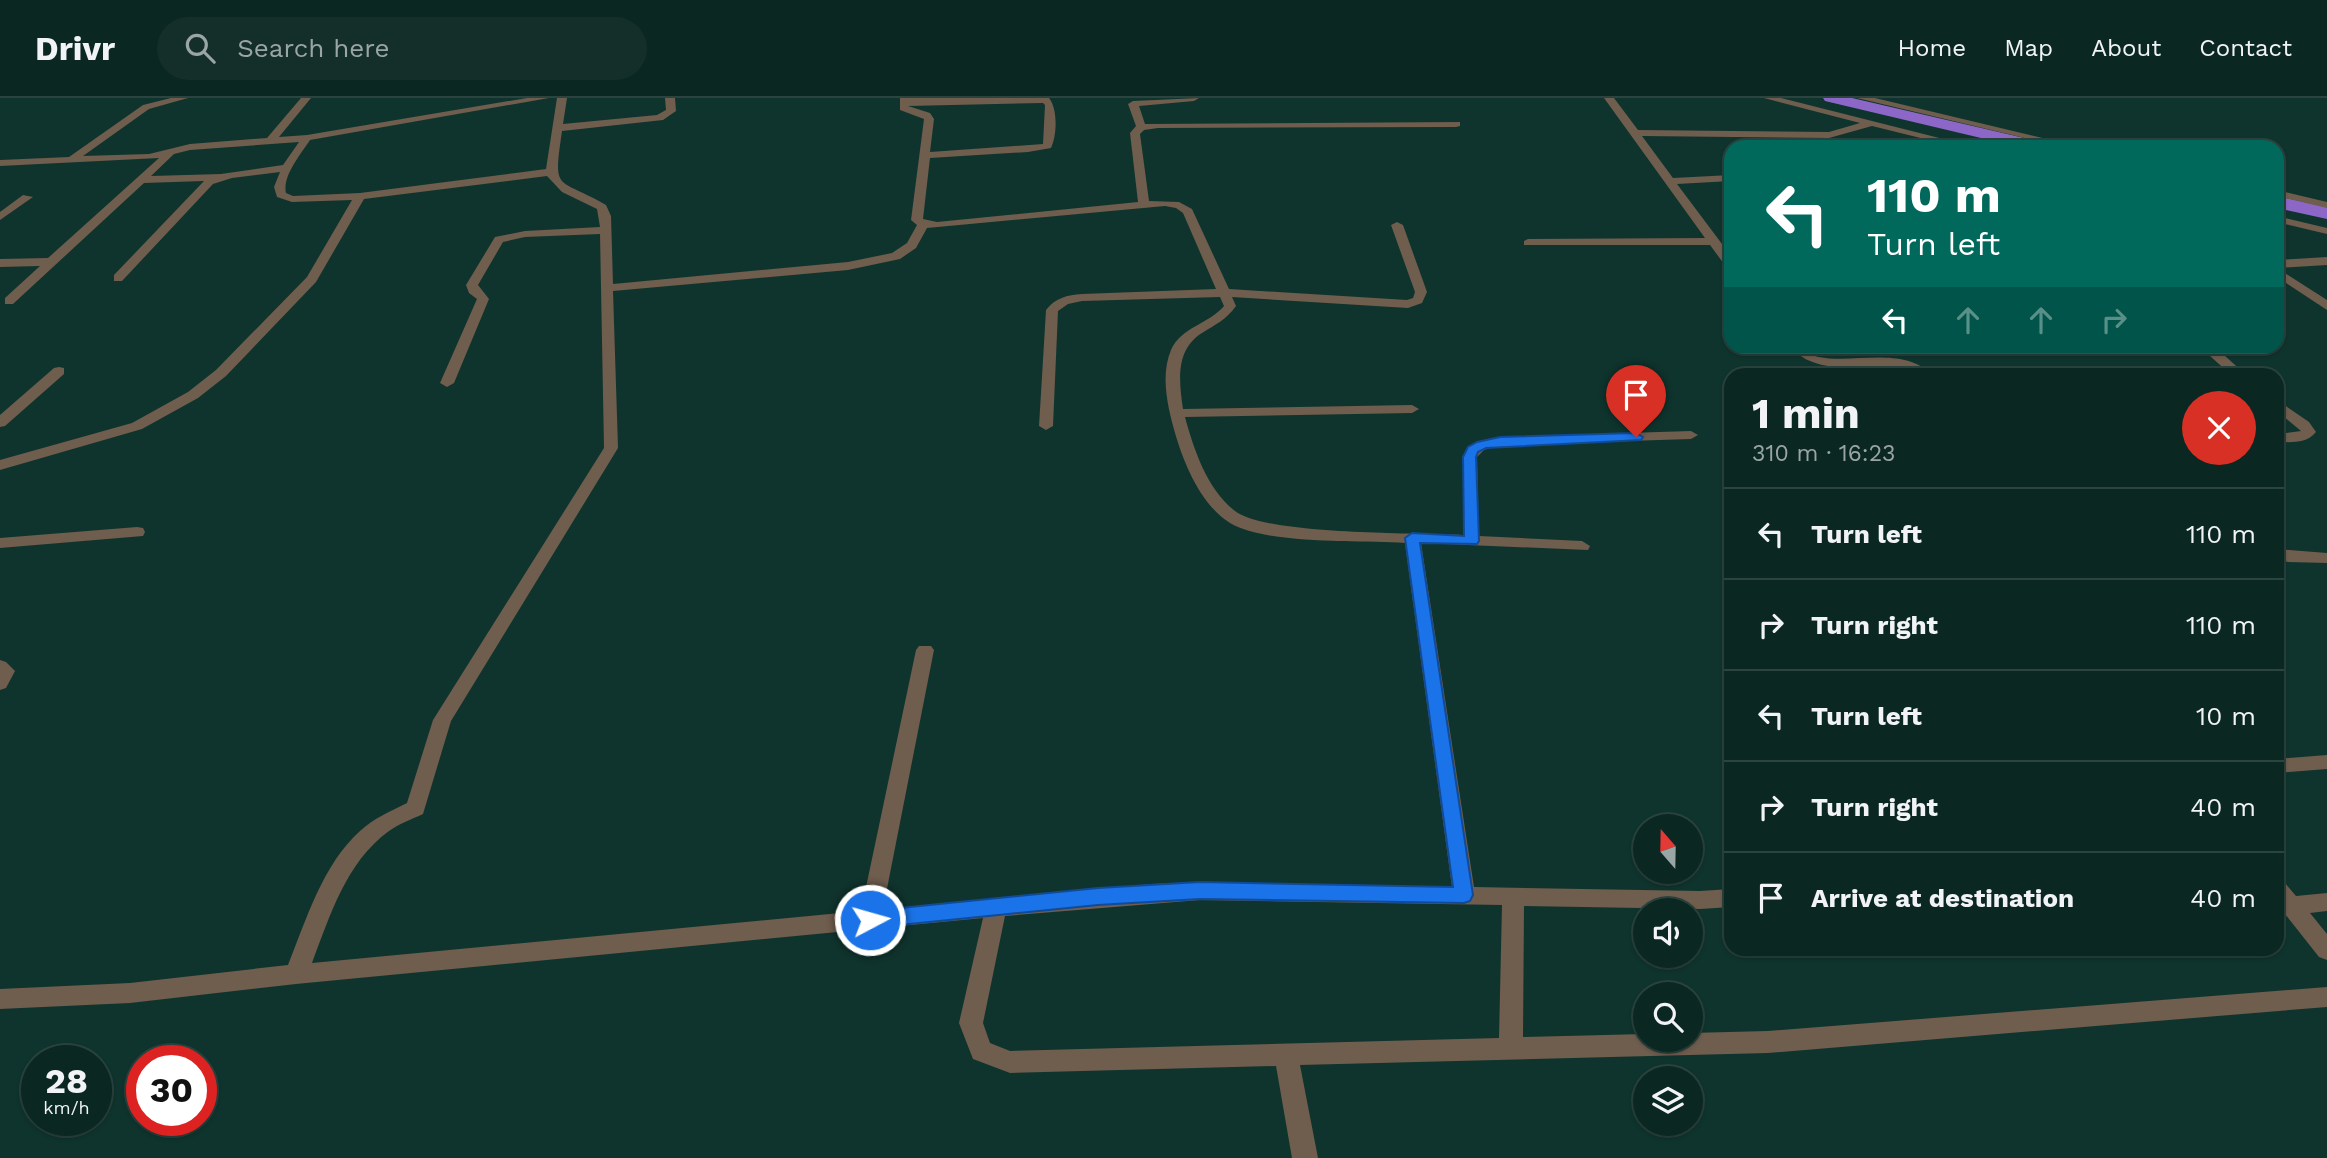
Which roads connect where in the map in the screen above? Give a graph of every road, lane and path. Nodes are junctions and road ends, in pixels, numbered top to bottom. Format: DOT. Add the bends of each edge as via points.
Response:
graph roads {
  1 [pos="183,98"];
  2 [pos="306,98"];
  3 [pos="544,98"];
  4 [pos="562,98"];
  5 [pos="670,98"];
  6 [pos="1194,98"];
  7 [pos="1609,98"];
  8 [pos="1769,98"];
  9 [pos="1862,98"];
  10 [pos="904,100"];
  11 [pos="1871,123"];
  12 [pos="1456,124"];
  13 [pos="1141,127"];
  14 [pos="558,128"];
  15 [pos="1633,133"];
  16 [pos="307,138"];
  17 [pos="1941,140"];
  18 [pos="2045,140"];
  19 [pos="270,141"];
  20 [pos="169,154"];
  21 [pos="925,155"];
  22 [pos="70,161"];
  23 [pos="0,163"];
  24 [pos="286,168"];
  25 [pos="551,172"];
  26 [pos="218,177"];
  27 [pos="1724,178"];
  28 [pos="143,180"];
  29 [pos="1668,181"];
  30 [pos="2284,195"];
  31 [pos="360,196"];
  32 [pos="27,197"];
  33 [pos="1144,204"];
  34 [pos="2327,205"];
  35 [pos="0,216"];
  36 [pos="2284,222"];
  37 [pos="923,224"];
  38 [pos="2299,224"];
  39 [pos="1397,225"];
  40 [pos="605,230"];
  41 [pos="2327,231"];
  42 [pos="1711,241"];
  43 [pos="2327,242"];
  44 [pos="1528,243"];
  45 [pos="1724,257"];
  46 [pos="52,261"];
  47 [pos="2327,261"];
  48 [pos="0,263"];
  49 [pos="2284,264"];
  50 [pos="2284,277"];
  51 [pos="118,278"];
  52 [pos="607,288"];
  53 [pos="1225,293"];
  54 [pos="9,301"];
  55 [pos="2327,306"];
  56 [pos="1804,354"];
  57 [pos="2214,354"];
  58 [pos="1911,368"];
  59 [pos="2231,368"];
  60 [pos="59,371"];
  61 [pos="447,383"];
  62 [pos="1412,409"];
  63 [pos="2284,409"];
  64 [pos="1175,413"];
  65 [pos="0,423"];
  66 [pos="1046,426"];
  67 [pos="1691,435"];
  68 [pos="2284,438"];
  69 [pos="0,464"];
  70 [pos="137,533"];
  71 [pos="1412,538"];
  72 [pos="1471,541"];
  73 [pos="0,543"];
  74 [pos="1582,546"];
  75 [pos="2284,557"];
  76 [pos="2327,558"];
  77 [pos="925,650"];
  78 [pos="0,666"];
  79 [pos="0,683"];
  80 [pos="2327,762"];
  81 [pos="2284,765"];
  82 [pos="1464,895"];
  83 [pos="1513,896"];
  84 [pos="1724,898"];
  85 [pos="2284,898"];
  86 [pos="2327,902"];
  87 [pos="2291,906"];
  88 [pos="996,907"];
  89 [pos="870,920"];
  90 [pos="2327,950"];
  91 [pos="296,974"];
  92 [pos="2327,997"];
  93 [pos="2,1000"];
  94 [pos="1511,1049"];
  95 [pos="1286,1055"];
  96 [pos="1304,1158"];
  1 -- 22 [label="street" via="146,107"];
  2 -- 19 [label="street"];
  3 -- 16 [label="street"];
  4 -- 14 [label="street"];
  5 -- 14 [label="street" via="671,111 659,118"];
  6 -- 13 [label="street" via="1133,104"];
  7 -- 15 [label="street"];
  8 -- 11 [label="street"];
  9 -- 18 [label="street"];
  10 -- 21 [label="street" via="903,108 929,119"];
  10 -- 21 [label="street" via="1037,99 1050,105 1047,146"];
  11 -- 15 [label="street" via="1811,136"];
  11 -- 17 [label="street"];
  12 -- 13 [label="street"];
  13 -- 33 [label="street" via="1135,133"];
  14 -- 25 [label="street"];
  15 -- 29 [label="street"];
  16 -- 19 [label="street"];
  16 -- 24 [label="street"];
  19 -- 20 [label="street" via="190,147"];
  20 -- 22 [label="street"];
  20 -- 28 [label="street"];
  21 -- 37 [label="street" via="917,220"];
  22 -- 23 [label="street"];
  24 -- 26 [label="street"];
  24 -- 31 [label="street" via="281,195 292,199"];
  25 -- 31 [label="street"];
  25 -- 40 [label="street" via="560,187 602,207"];
  26 -- 28 [label="street"];
  26 -- 51 [label="street"];
  27 -- 29 [label="street"];
  28 -- 46 [label="street"];
  29 -- 42 [label="street"];
  30 -- 34 [label="street"];
  31 -- 69 [label="street" via="312,279 193,395 138,426"];
  32 -- 35 [label="street"];
  33 -- 37 [label="street"];
  33 -- 53 [label="street" via="1179,205 1188,211"];
  36 -- 38 [label="street"];
  37 -- 52 [label="street" via="912,244 896,256 848,265"];
  38 -- 41 [label="street"];
  38 -- 43 [label="street"];
  39 -- 53 [label="street" via="1421,292 1418,300 1408,304"];
  40 -- 52 [label="street"];
  40 -- 61 [label="street" via="499,239 472,285 483,299"];
  42 -- 44 [label="street"];
  42 -- 45 [label="street"];
  46 -- 48 [label="street"];
  46 -- 54 [label="street"];
  47 -- 49 [label="street"];
  50 -- 55 [label="street"];
  52 -- 91 [label="street" via="611,448 442,720 416,808 380,825 358,848 333,885"];
  53 -- 64 [label="street" via="1230,306 1223,318 1193,332 1179,348 1172,367"];
  53 -- 66 [label="street" via="1087,297 1058,303 1052,310"];
  56 -- 58 [label="street" via="1817,361 1901,363"];
  57 -- 59 [label="street"];
  60 -- 65 [label="street"];
  62 -- 64 [label="street"];
  63 -- 68 [label="street" via="2309,432 2303,437"];
  64 -- 71 [label="street" via="1208,488 1225,512 1247,526"];
  67 -- 72 [label="street" via="1482,445 1472,450 1470,457"];
  70 -- 73 [label="street"];
  71 -- 72 [label="street"];
  71 -- 82 [label="street"];
  72 -- 74 [label="street"];
  75 -- 76 [label="street"];
  77 -- 89 [label="street"];
  78 -- 79 [label="street" via="6,671"];
  80 -- 81 [label="street"];
  82 -- 83 [label="street"];
  82 -- 88 [label="street" via="1200,891"];
  83 -- 84 [label="street"];
  83 -- 94 [label="street"];
  85 -- 87 [label="street"];
  86 -- 87 [label="street"];
  87 -- 90 [label="street"];
  88 -- 89 [label="street"];
  88 -- 95 [label="street" via="971,1023 981,1051 1010,1062"];
  89 -- 91 [label="street"];
  91 -- 93 [label="street" via="130,993"];
  92 -- 94 [label="street" via="1768,1042"];
  94 -- 95 [label="street"];
  95 -- 96 [label="street"];
}
